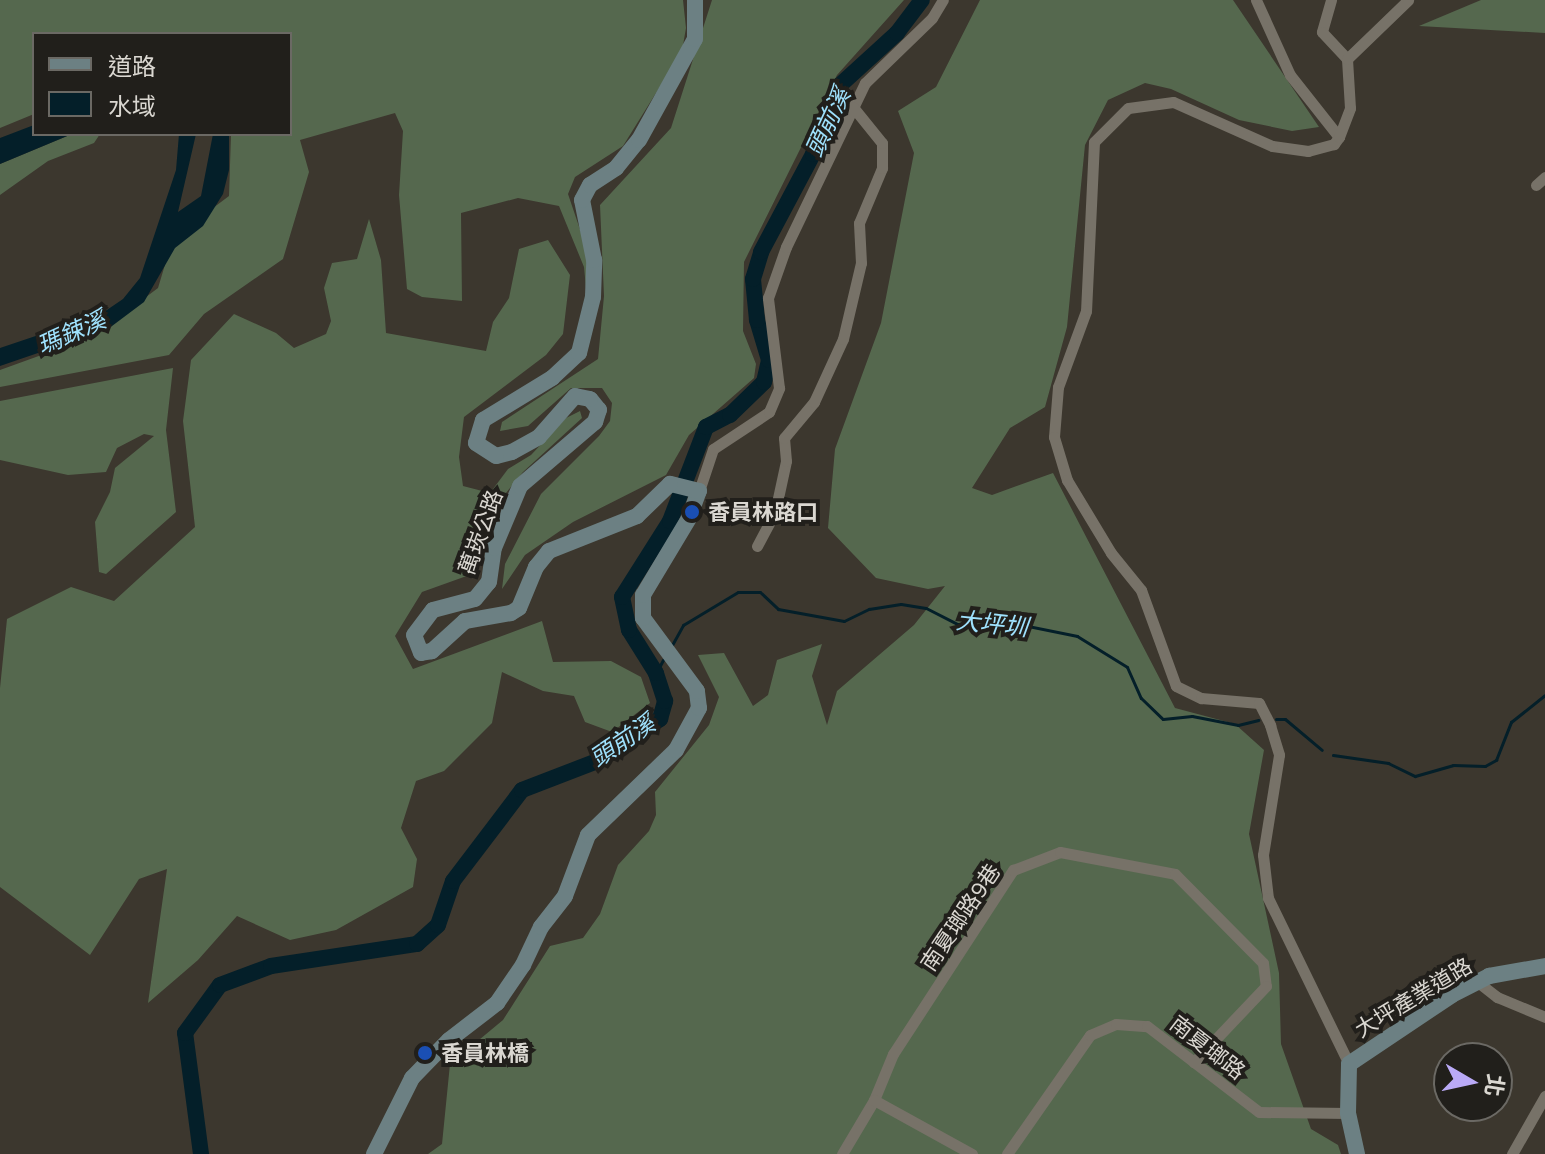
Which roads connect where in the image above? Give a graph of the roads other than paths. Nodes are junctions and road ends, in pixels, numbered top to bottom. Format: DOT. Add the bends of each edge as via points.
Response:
graph roads {
  1 [pos="695,0"];
  2 [pos="943,0"];
  3 [pos="1256,0"];
  4 [pos="1331,0"];
  5 [pos="1408,0"];
  6 [pos="1347,59"];
  7 [pos="853,107"];
  8 [pos="1339,137"];
  9 [pos="699,491"];
  10 [pos="757,546"];
  11 [pos="1545,966"];
  12 [pos="1479,983"];
  13 [pos="1545,1017"];
  14 [pos="1194,1062"];
  15 [pos="1349,1064"];
  16 [pos="1545,1096"];
  17 [pos="874,1100"];
  18 [pos="1348,1113"];
  19 [pos="374,1154"];
  20 [pos="842,1154"];
  21 [pos="972,1154"];
  22 [pos="1007,1154"];
  23 [pos="1357,1154"];
  24 [pos="1512,1154"];
  1 -- 9 [label="street, 萬崁公路" via="695,39 639,140 616,168 590,185 582,200 594,260 593,297 579,353 552,378 483,420 476,443 496,456 512,452 539,437 575,396 590,399 599,410 595,422 520,486 494,548 489,582 475,599 433,610 418,625 417,648 432,651 465,621 519,608 536,567 549,551 637,516 670,484"];
  2 -- 7 [label="street" via="932,18 865,83"];
  3 -- 8 [label="street" via="1290,75"];
  4 -- 6 [label="street" via="1322,32"];
  5 -- 6 [label="street"];
  6 -- 8 [label="street" via="1350,108"];
  7 -- 9 [label="street" via="786,247 768,298 779,388 769,412 713,449"];
  7 -- 10 [label="street" via="882,143 882,168 859,223 861,263 843,339 814,402 784,438 786,461 775,512"];
  8 -- 15 [label="street" via="1334,144 1308,151 1272,146 1173,102 1128,108 1094,142 1086,311 1058,387 1054,437 1067,480 1111,553 1141,590 1176,686 1201,698 1259,703 1270,725 1279,755 1263,855 1268,898"];
  9 -- 19 [label="street" via="643,595 643,618 697,691 699,708 676,750 588,835 565,896 541,927 523,965 497,1003 449,1040 412,1078"];
  11 -- 12 [label="street, 大坪產業道路"];
  12 -- 13 [label="street" via="1497,997"];
  12 -- 15 [label="street, 大坪產業道路" via="1383,1037"];
  14 -- 17 [label="street, 南夏瑯路9巷" via="1266,986 1263,963 1175,874 1060,852 1013,870 893,1054"];
  14 -- 18 [label="street, 南夏瑯路" via="1259,1112"];
  14 -- 22 [label="street, 南夏瑯路" via="1147,1026 1116,1024 1090,1035"];
  15 -- 18 [label="street, 大坪產業道路"];
  16 -- 24 [label="street"];
  17 -- 20 [label="street"];
  17 -- 21 [label="street"];
  18 -- 23 [label="street, 大坪產業道路"];
}
